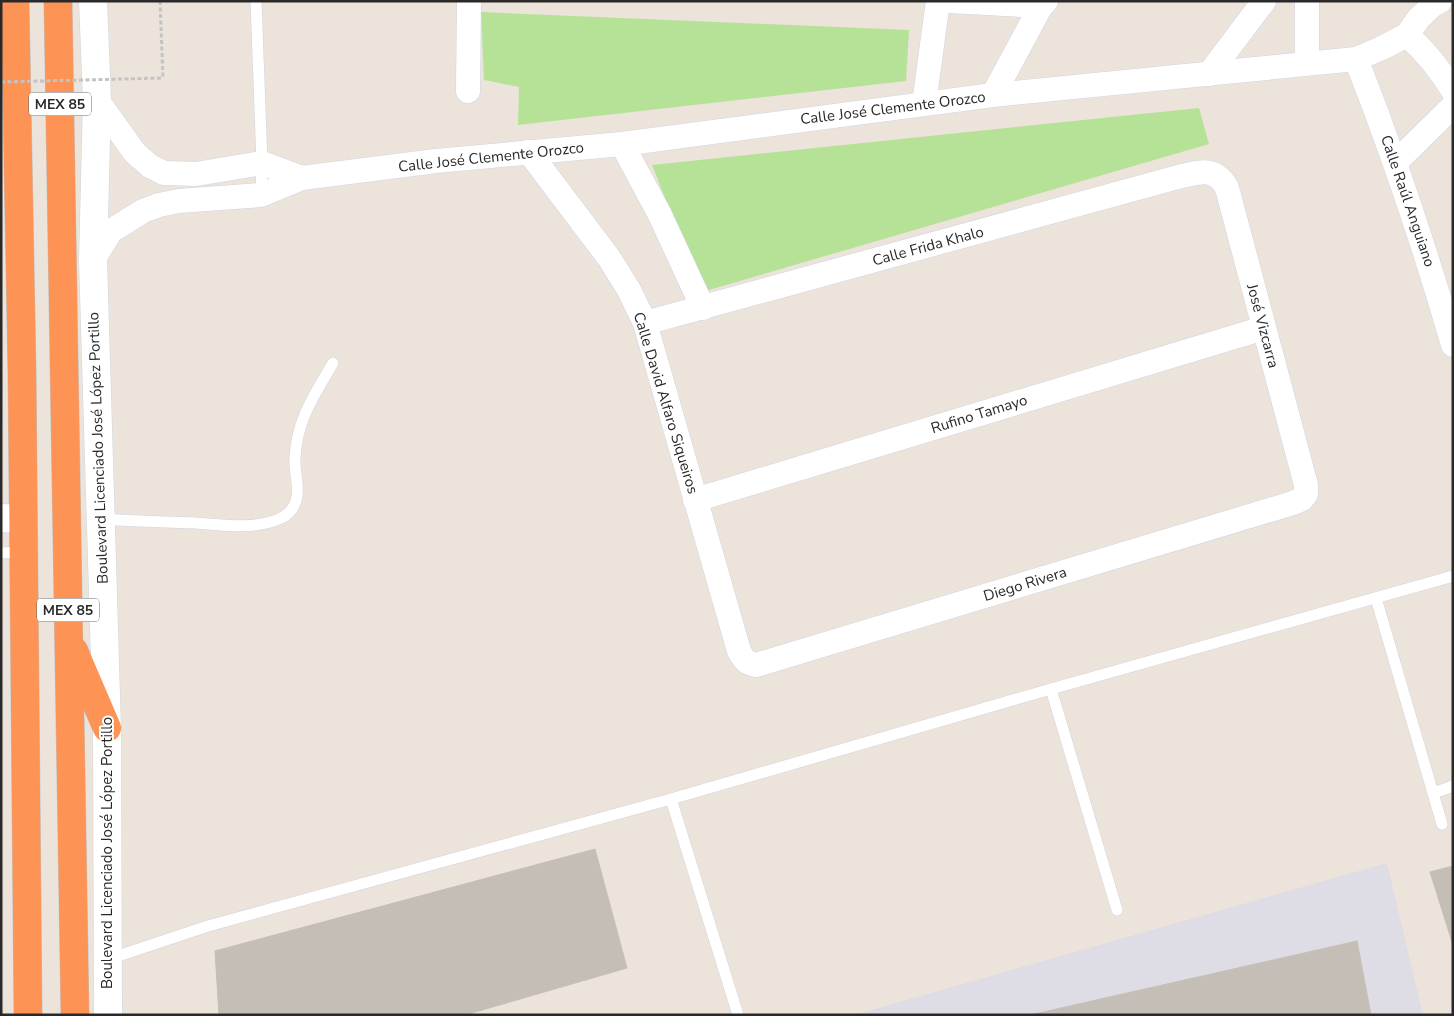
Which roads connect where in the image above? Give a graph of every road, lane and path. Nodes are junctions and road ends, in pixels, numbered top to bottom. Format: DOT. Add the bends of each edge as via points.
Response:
graph roads {
  1 [pos="15,1"];
  2 [pos="58,1"];
  3 [pos="93,1"];
  4 [pos="160,1"];
  5 [pos="256,1"];
  6 [pos="469,1"];
  7 [pos="938,1"];
  8 [pos="950,1"];
  9 [pos="1264,1"];
  10 [pos="1307,1"];
  11 [pos="1440,1"];
  12 [pos="1044,4"];
  13 [pos="1407,35"];
  14 [pos="1356,58"];
  15 [pos="1307,63"];
  16 [pos="1209,74"];
  17 [pos="1,82"];
  18 [pos="1453,91"];
  19 [pos="468,92"];
  20 [pos="994,95"];
  21 [pos="96,100"];
  22 [pos="924,104"];
  23 [pos="1453,106"];
  24 [pos="622,144"];
  25 [pos="529,152"];
  26 [pos="1396,162"];
  27 [pos="262,163"];
  28 [pos="1212,172"];
  29 [pos="302,178"];
  30 [pos="261,195"];
  31 [pos="93,260"];
  32 [pos="1443,276"];
  33 [pos="703,308"];
  34 [pos="645,323"];
  35 [pos="1264,328"];
  36 [pos="1453,345"];
  37 [pos="333,363"];
  38 [pos="1306,486"];
  39 [pos="695,500"];
  40 [pos="12,519"];
  41 [pos="100,519"];
  42 [pos="12,553"];
  43 [pos="1453,576"];
  44 [pos="1376,598"];
  45 [pos="69,638"];
  46 [pos="739,651"];
  47 [pos="1051,689"];
  48 [pos="107,728"];
  49 [pos="1453,786"];
  50 [pos="1434,793"];
  51 [pos="671,800"];
  52 [pos="1442,824"];
  53 [pos="1117,910"];
  54 [pos="107,959"];
  55 [pos="28,1015"];
  56 [pos="76,1015"];
  57 [pos="108,1015"];
  58 [pos="738,1015"];
  1 -- 40 [label="highway, MEX 85"];
  2 -- 45 [label="highway, Boulevard Licenciado José López Portillo / MEX 85"];
  3 -- 21 [label="street, Boulevard Licenciado José López Portillo"];
  4 -- 17 [label="path, bridge" via="163,78"];
  5 -- 27 [label="lane"];
  6 -- 19 [label="street"];
  7 -- 22 [label="street"];
  8 -- 12 [label="street"];
  9 -- 16 [label="street"];
  10 -- 15 [label="street"];
  11 -- 13 [label="street" via="1419,18"];
  12 -- 20 [label="street"];
  13 -- 14 [label="street, Calle José Clemente Orozco"];
  13 -- 18 [label="street" via="1424,51"];
  14 -- 15 [label="street, Calle José Clemente Orozco"];
  14 -- 26 [label="street, Calle Raúl Anguiano"];
  15 -- 16 [label="street, Calle José Clemente Orozco"];
  16 -- 20 [label="street, Calle José Clemente Orozco"];
  20 -- 22 [label="street, Calle José Clemente Orozco"];
  21 -- 27 [label="street" via="135,152 150,166 164,173 196,174"];
  21 -- 31 [label="street, Boulevard Licenciado José López Portillo"];
  22 -- 24 [label="street, Calle José Clemente Orozco"];
  23 -- 26 [label="street"];
  24 -- 25 [label="street, Calle José Clemente Orozco"];
  24 -- 33 [label="street" via="660,215"];
  25 -- 29 [label="street, Calle José Clemente Orozco"];
  25 -- 34 [label="street, Calle David Alfaro Siqueiros" via="609,258"];
  26 -- 32 [label="street, Calle Raúl Anguiano"];
  27 -- 29 [label="street, Calle José Clemente Orozco"];
  27 -- 30 [label="lane"];
  28 -- 33 [label="street, Calle Frida Khalo" via="1178,176"];
  28 -- 35 [label="street, José Vizcarra" via="1222,178 1226,188"];
  29 -- 30 [label="street, Calle José Clemente Orozco"];
  30 -- 31 [label="street, Calle José Clemente Orozco" via="179,201 143,211 111,231"];
  31 -- 41 [label="street, Boulevard Licenciado José López Portillo"];
  32 -- 36 [label="street, Calle Raúl Anguiano"];
  33 -- 34 [label="street, Calle Frida Khalo"];
  34 -- 39 [label="street, Calle David Alfaro Siqueiros"];
  35 -- 38 [label="street, José Vizcarra"];
  35 -- 39 [label="street, Rufino Tamayo"];
  37 -- 41 [label="lane" via="308,406 298,433 295,460 298,495 289,513 260,524 229,526"];
  38 -- 46 [label="street, Diego Rivera" via="1302,499 1292,503 756,665 744,661"];
  39 -- 46 [label="street, Calle David Alfaro Siqueiros"];
  40 -- 42 [label="highway, MEX 85"];
  41 -- 48 [label="street, Boulevard Licenciado José López Portillo"];
  42 -- 55 [label="highway, MEX 85"];
  43 -- 44 [label="lane"];
  44 -- 47 [label="lane"];
  44 -- 50 [label="lane"];
  45 -- 48 [label="highway"];
  45 -- 56 [label="highway, Boulevard Licenciado José López Portillo / MEX 85"];
  47 -- 51 [label="lane"];
  47 -- 53 [label="lane"];
  48 -- 54 [label="street, Boulevard Licenciado José López Portillo"];
  49 -- 50 [label="lane"];
  50 -- 52 [label="lane"];
  51 -- 54 [label="lane" via="208,926"];
  51 -- 58 [label="lane"];
  54 -- 57 [label="street, Boulevard Licenciado José López Portillo"];
}
